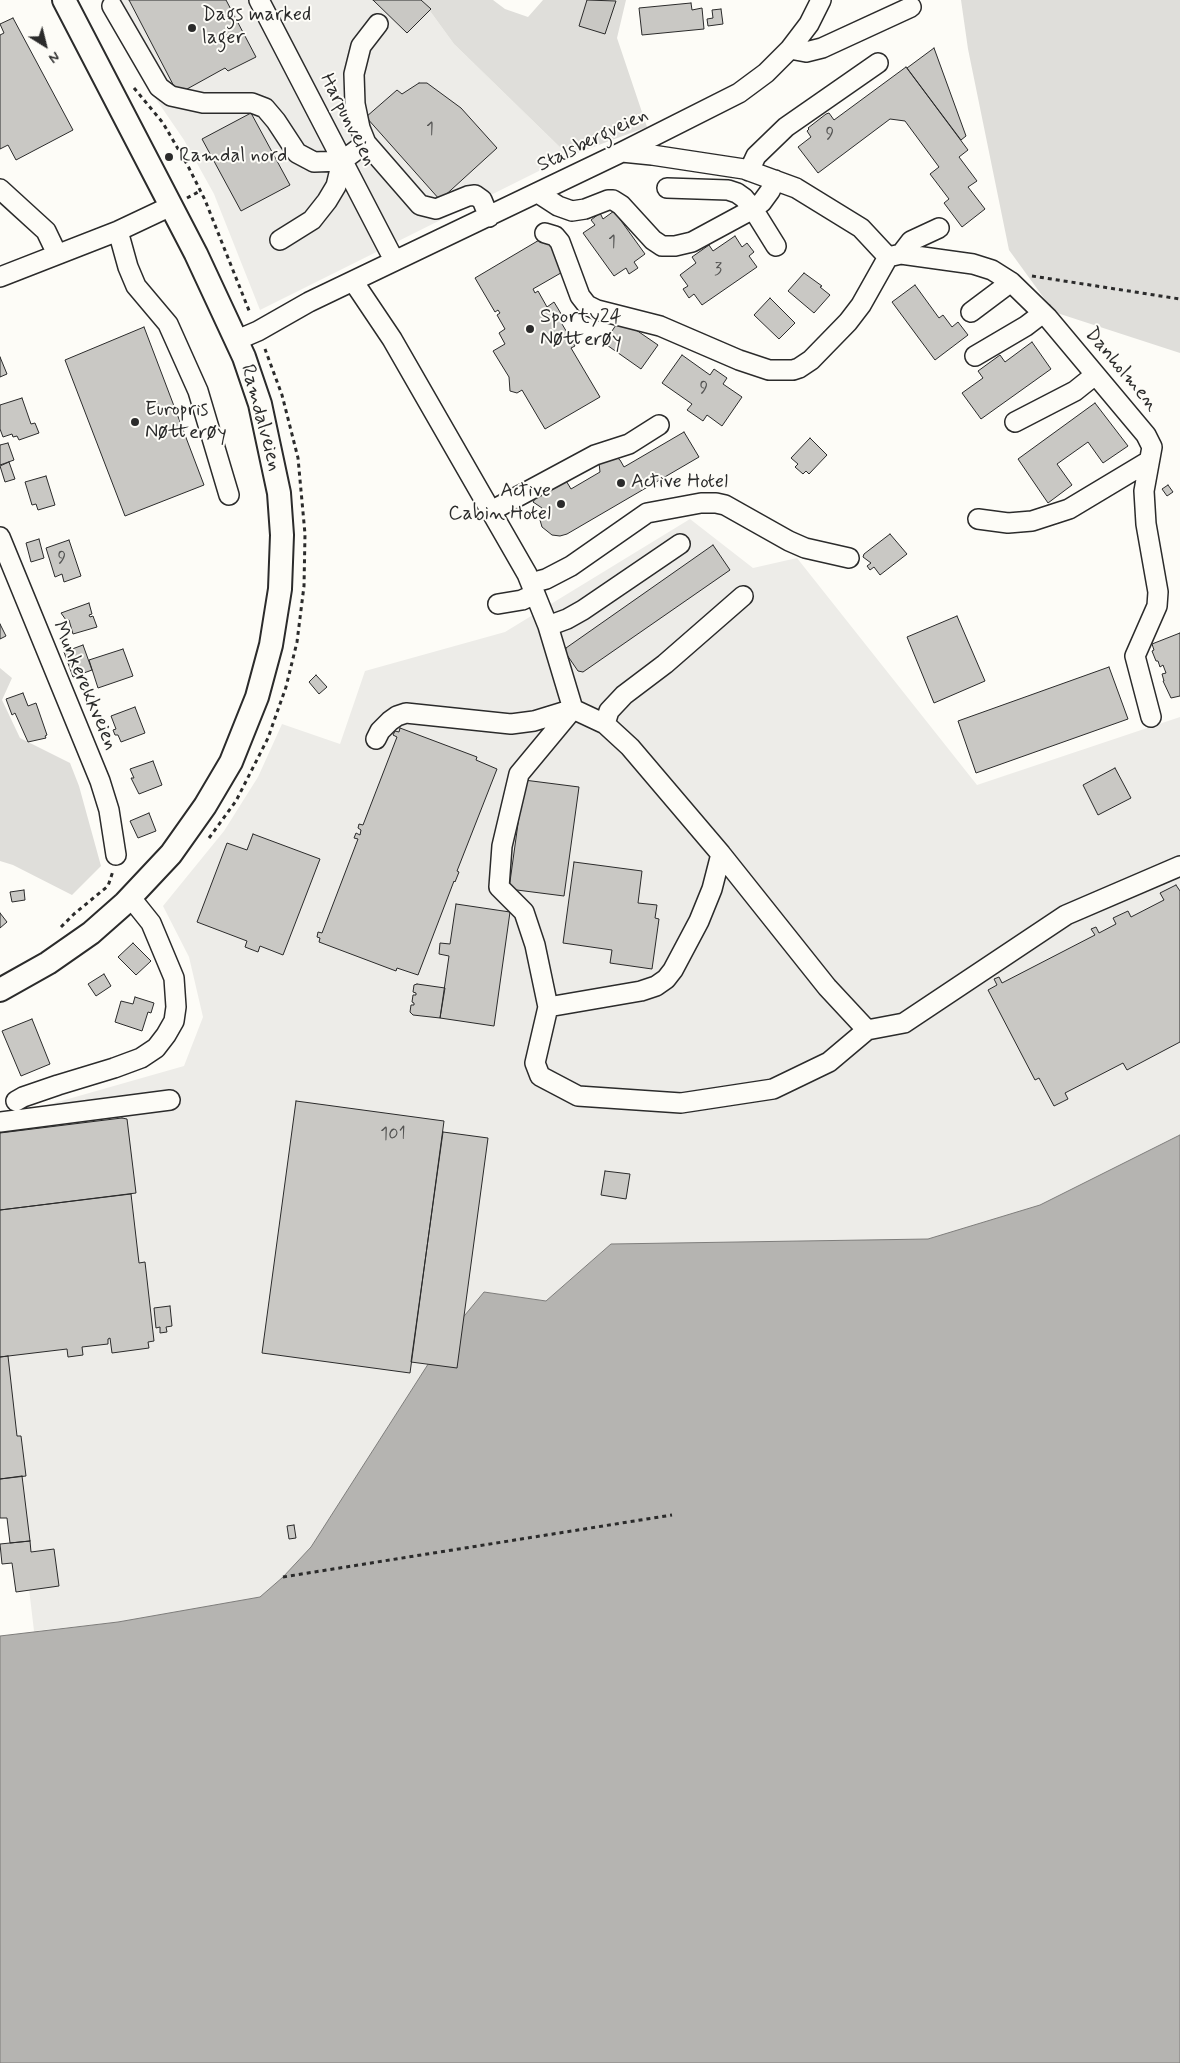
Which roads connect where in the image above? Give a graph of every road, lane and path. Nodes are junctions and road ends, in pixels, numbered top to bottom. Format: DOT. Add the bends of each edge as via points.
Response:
graph roads {
  1 [pos="64,0"];
  2 [pos="259,0"];
  3 [pos="821,0"];
  4 [pos="112,6"];
  5 [pos="911,7"];
  6 [pos="378,24"];
  7 [pos="790,50"];
  8 [pos="878,63"];
  9 [pos="130,81"];
  10 [pos="366,143"];
  11 [pos="622,152"];
  12 [pos="342,161"];
  13 [pos="749,171"];
  14 [pos="775,180"];
  15 [pos="667,188"];
  16 [pos="0,189"];
  17 [pos="538,193"];
  18 [pos="171,206"];
  19 [pos="753,209"];
  20 [pos="488,217"];
  21 [pos="939,228"];
  22 [pos="118,231"];
  23 [pos="545,233"];
  24 [pos="280,240"];
  25 [pos="776,246"];
  26 [pos="57,254"];
  27 [pos="895,255"];
  28 [pos="394,260"];
  29 [pos="0,276"];
  30 [pos="1031,276"];
  31 [pos="353,281"];
  32 [pos="1011,282"];
  33 [pos="1180,299"];
  34 [pos="971,312"];
  35 [pos="250,313"];
  36 [pos="1043,313"];
  37 [pos="237,340"];
  38 [pos="975,356"];
  39 [pos="1095,375"];
  40 [pos="1015,422"];
  41 [pos="659,425"];
  42 [pos="1149,461"];
  43 [pos="229,495"];
  44 [pos="491,511"];
  45 [pos="978,519"];
  46 [pos="0,537"];
  47 [pos="680,544"];
  48 [pos="849,558"];
  49 [pos="533,588"];
  50 [pos="743,596"];
  51 [pos="498,604"];
  52 [pos="548,626"];
  53 [pos="573,709"];
  54 [pos="1152,717"];
  55 [pos="605,724"];
  56 [pos="376,739"];
  57 [pos="721,854"];
  58 [pos="116,855"];
  59 [pos="1180,866"];
  60 [pos="131,898"];
  61 [pos="56,934"];
  62 [pos="0,990"];
  63 [pos="548,1007"];
  64 [pos="867,1030"];
  65 [pos="170,1100"];
  66 [pos="16,1101"];
  67 [pos="0,1122"];
  68 [pos="672,1515"];
  69 [pos="283,1577"];
  1 -- 18 [label="main road, Ramdalveien"];
  2 -- 12 [label="street, Harpunveien"];
  3 -- 7 [label="street, Stalsbergveien"];
  4 -- 12 [label="street" via="159,87 171,96 203,103 252,103 265,108 297,153 314,162"];
  5 -- 7 [label="street" via="822,48 806,52"];
  6 -- 10 [label="street" via="361,46 354,74 355,104"];
  7 -- 11 [label="street, Stalsbergveien" via="738,93"];
  8 -- 13 [label="street" via="786,127 756,156"];
  9 -- 35 [label="path" via="163,123 188,166"];
  10 -- 12 [label="street"];
  10 -- 20 [label="street" via="420,205 436,209 475,195 482,200"];
  11 -- 13 [label="street"];
  11 -- 17 [label="street, Stalsbergveien"];
  12 -- 24 [label="street" via="336,186 327,201 312,220"];
  12 -- 28 [label="street, Harpunveien"];
  13 -- 14 [label="street"];
  14 -- 19 [label="street"];
  14 -- 27 [label="street" via="796,188 861,228"];
  15 -- 19 [label="street" via="728,190 744,198"];
  16 -- 26 [label="street" via="46,231"];
  17 -- 19 [label="street" via="572,211 613,200 662,246 692,242"];
  17 -- 20 [label="street, Stalsbergveien"];
  18 -- 22 [label="street"];
  18 -- 37 [label="main road, Ramdalveien"];
  19 -- 25 [label="street"];
  20 -- 28 [label="street, Stalsbergveien"];
  21 -- 27 [label="street" via="911,241"];
  22 -- 26 [label="street"];
  22 -- 43 [label="street" via="136,286 168,324 198,391"];
  23 -- 27 [label="street" via="555,236 560,242 580,296 596,310 660,326 756,367 779,370 799,368 811,360 848,322"];
  26 -- 29 [label="street"];
  27 -- 32 [label="street, Danholmen" via="973,264 992,270"];
  28 -- 31 [label="street, Stalsbergveien"];
  30 -- 33 [label="path"];
  31 -- 37 [label="street, Stalsbergveien"];
  31 -- 44 [label="street" via="392,339"];
  32 -- 34 [label="street"];
  32 -- 36 [label="street, Danholmen"];
  36 -- 38 [label="street"];
  36 -- 39 [label="street, Danholmen"];
  37 -- 60 [label="main road, Ramdalveien" via="260,404 279,493 282,536 280,589 271,645 257,697 240,740 205,806 171,854"];
  39 -- 40 [label="street" via="1075,391"];
  39 -- 42 [label="street, Danholmen" via="1146,435 1152,446"];
  41 -- 44 [label="street" via="629,444 595,455"];
  42 -- 45 [label="street" via="1070,509 1032,521"];
  42 -- 54 [label="street, Danholmen" via="1144,491 1146,524 1158,606 1135,656"];
  44 -- 49 [label="street"];
  46 -- 58 [label="street, Munkerekkveien" via="100,782 110,810"];
  47 -- 52 [label="street" via="583,610"];
  48 -- 49 [label="street" via="789,541 725,505 701,503 647,513 571,566"];
  49 -- 51 [label="street" via="522,600"];
  49 -- 52 [label="street"];
  50 -- 55 [label="street" via="624,695 609,711"];
  52 -- 53 [label="street"];
  53 -- 55 [label="street"];
  53 -- 56 [label="street" via="511,724 406,713 390,721"];
  53 -- 63 [label="street" via="519,774 502,846 499,887 524,912 535,945"];
  55 -- 57 [label="street" via="630,747"];
  57 -- 63 [label="street" via="700,920 666,979 641,991"];
  57 -- 64 [label="street" via="827,987"];
  58 -- 61 [label="path" via="108,886"];
  59 -- 64 [label="street" via="1066,915 904,1023"];
  60 -- 62 [label="main road, Ramdalveien" via="91,933 48,963"];
  60 -- 66 [label="street" via="151,923 174,978 176,1007 174,1021 166,1036 141,1058"];
  63 -- 64 [label="street" via="535,1063 540,1076 578,1096 681,1103 773,1089 828,1062"];
  65 -- 67 [label="street"];
  68 -- 69 [label="path"];
}
